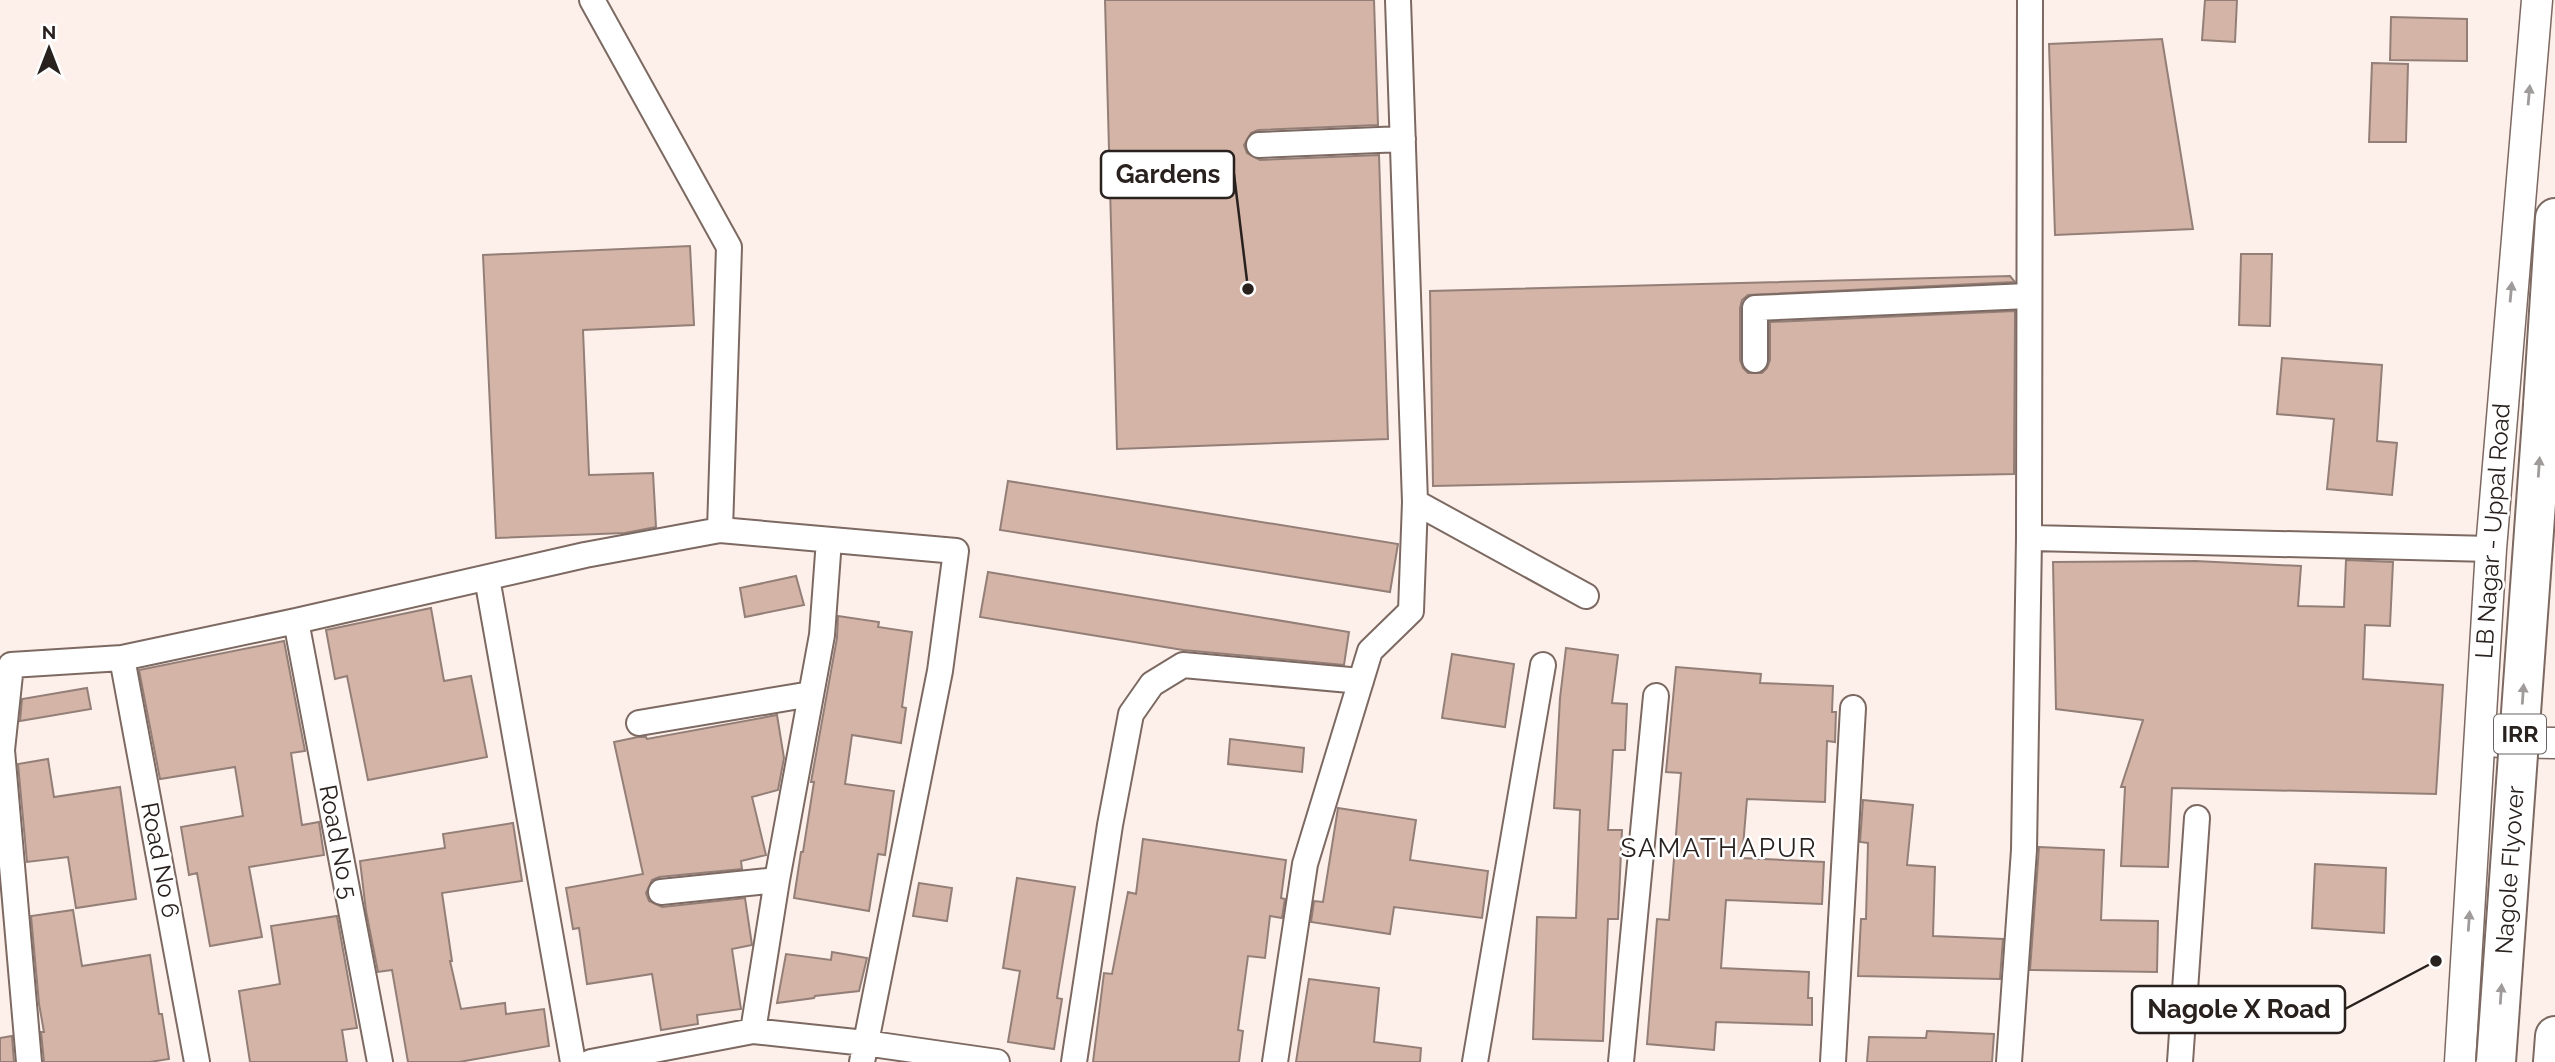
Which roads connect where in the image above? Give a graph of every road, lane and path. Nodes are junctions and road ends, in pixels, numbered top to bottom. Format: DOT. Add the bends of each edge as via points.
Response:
graph roads {
  1 [pos="592,0"];
  2 [pos="2030,0"];
  3 [pos="2537,0"];
  4 [pos="1391,16"];
  5 [pos="1403,139"];
  6 [pos="1259,145"];
  7 [pos="2555,218"];
  8 [pos="2028,296"];
  9 [pos="1755,360"];
  10 [pos="1415,502"];
  11 [pos="720,530"];
  12 [pos="2029,538"];
  13 [pos="829,540"];
  14 [pos="2491,549"];
  15 [pos="487,578"];
  16 [pos="1586,596"];
  17 [pos="296,621"];
  18 [pos="122,658"];
  19 [pos="1543,665"];
  20 [pos="1361,681"];
  21 [pos="811,694"];
  22 [pos="1656,696"];
  23 [pos="1853,708"];
  24 [pos="639,723"];
  25 [pos="2480,741"];
  26 [pos="2555,744"];
  27 [pos="1,750"];
  28 [pos="2197,818"];
  29 [pos="777,880"];
  30 [pos="661,892"];
  31 [pos="753,1031"];
  32 [pos="2555,1035"];
  33 [pos="864,1052"];
  34 [pos="29,1062"];
  35 [pos="197,1062"];
  36 [pos="380,1062"];
  37 [pos="573,1062"];
  38 [pos="591,1062"];
  39 [pos="997,1062"];
  40 [pos="1074,1062"];
  41 [pos="1275,1062"];
  42 [pos="1475,1062"];
  43 [pos="1621,1062"];
  44 [pos="1833,1062"];
  45 [pos="2009,1062"];
  46 [pos="2180,1062"];
  47 [pos="2460,1062"];
  48 [pos="2496,1062"];
  49 [pos="2553,1062"];
  1 -- 11 [label="street" via="729,247"];
  2 -- 8 [label="street"];
  14 -- 3 [label="street, LB Nagar - Uppal Road, one-way"];
  4 -- 5 [label="street"];
  5 -- 6 [label="street"];
  5 -- 10 [label="street"];
  48 -- 7 [label="highway, Nagole Flyover / IRR, one-way, bridge"];
  8 -- 9 [label="street" via="1755,308"];
  8 -- 12 [label="street"];
  10 -- 16 [label="street"];
  10 -- 20 [label="street" via="1411,611 1370,651"];
  11 -- 13 [label="street"];
  11 -- 15 [label="street"];
  12 -- 14 [label="street"];
  12 -- 45 [label="street" via="2024,850"];
  13 -- 21 [label="street" via="822,635"];
  13 -- 33 [label="street" via="957,551 940,671"];
  14 -- 25 [label="street, LB Nagar - Uppal Road"];
  15 -- 17 [label="street"];
  15 -- 37 [label="street"];
  17 -- 18 [label="street"];
  17 -- 36 [label="street, Road No 5"];
  18 -- 27 [label="street" via="11,665"];
  18 -- 35 [label="street, Road No 6"];
  19 -- 42 [label="street"];
  20 -- 40 [label="street" via="1183,666 1152,684 1131,715"];
  20 -- 41 [label="street" via="1305,864"];
  21 -- 24 [label="street"];
  21 -- 29 [label="street"];
  22 -- 43 [label="street"];
  23 -- 44 [label="street"];
  25 -- 26 [label="street"];
  47 -- 25 [label="street, LB Nagar - Uppal Road, one-way"];
  27 -- 34 [label="street"];
  28 -- 46 [label="street"];
  29 -- 30 [label="street"];
  29 -- 31 [label="street"];
  31 -- 33 [label="street"];
  31 -- 38 [label="street"];
  32 -- 49 [label="highway"];
  33 -- 39 [label="street"];
}
